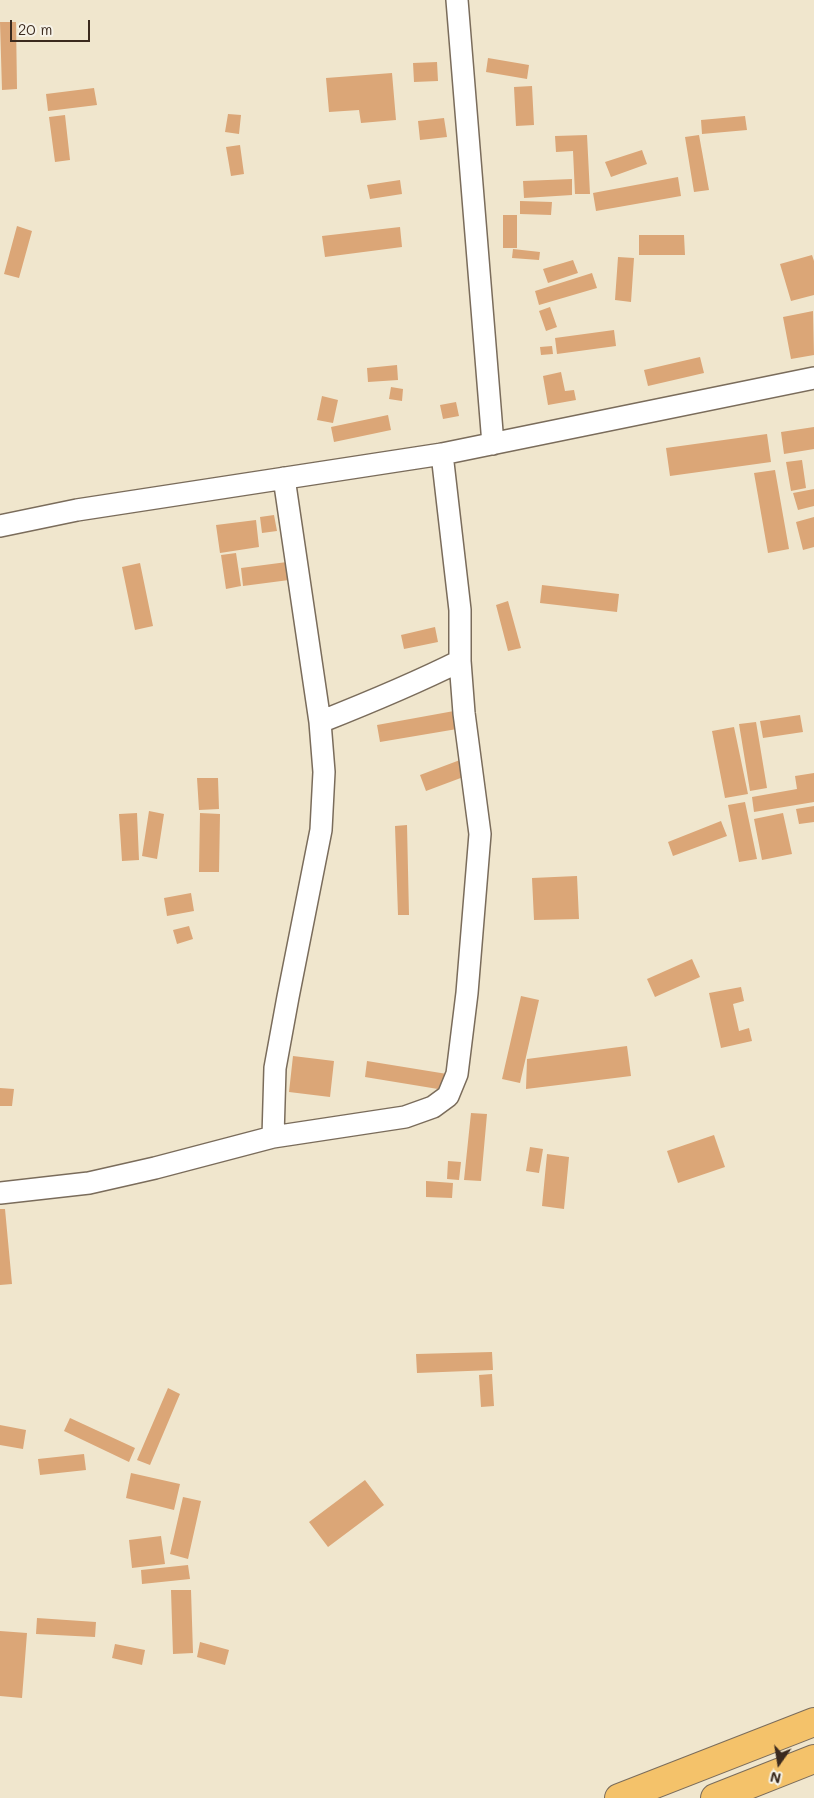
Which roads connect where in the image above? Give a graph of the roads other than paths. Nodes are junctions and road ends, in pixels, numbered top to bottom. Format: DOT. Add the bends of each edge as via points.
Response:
graph roads {
  1 [pos="457,0"];
  2 [pos="814,378"];
  3 [pos="493,444"];
  4 [pos="442,454"];
  5 [pos="284,478"];
  6 [pos="0,526"];
  7 [pos="460,661"];
  8 [pos="320,722"];
  9 [pos="273,1137"];
  10 [pos="0,1193"];
  11 [pos="814,1722"];
  12 [pos="814,1759"];
  13 [pos="619,1798"];
  14 [pos="715,1798"];
  1 -- 3 [label="street"];
  2 -- 3 [label="street"];
  3 -- 4 [label="street"];
  4 -- 5 [label="street"];
  4 -- 7 [label="street" via="460,610"];
  5 -- 6 [label="street" via="77,510"];
  5 -- 8 [label="street"];
  7 -- 8 [label="street"];
  7 -- 9 [label="street" via="480,834 457,1074 448,1096 434,1107 405,1117"];
  8 -- 9 [label="street" via="324,772 321,830 275,1068"];
  9 -- 10 [label="street" via="89,1183"];
  11 -- 13 [label="main road"];
  12 -- 14 [label="main road"];
}
